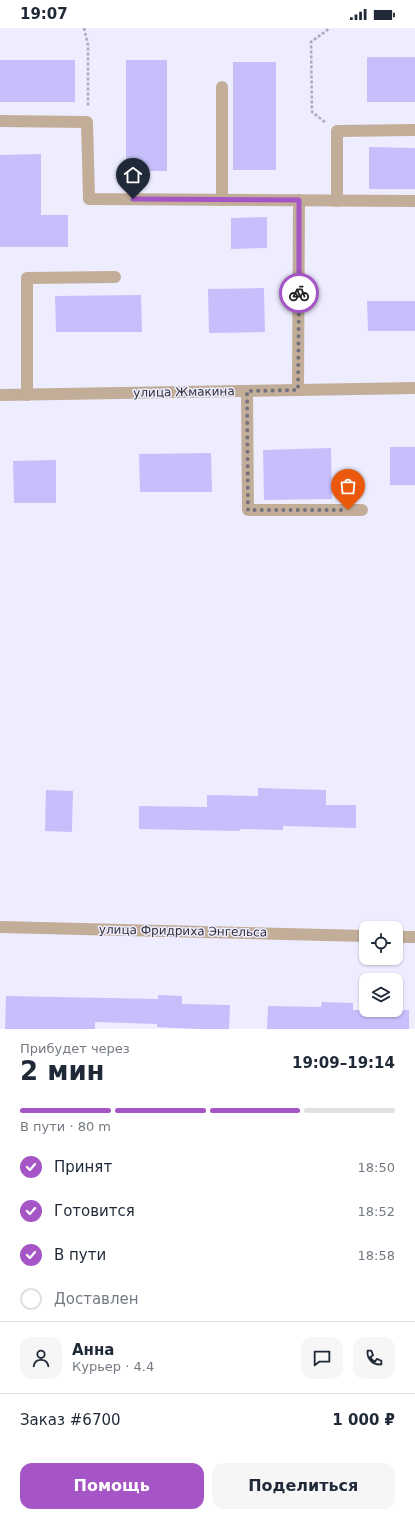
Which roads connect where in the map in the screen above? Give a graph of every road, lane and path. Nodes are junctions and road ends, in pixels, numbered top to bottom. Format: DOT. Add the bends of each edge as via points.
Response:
graph roads {
  1 [pos="84,28"];
  2 [pos="330,28"];
  3 [pos="222,87"];
  4 [pos="0,121"];
  5 [pos="88,122"];
  6 [pos="415,130"];
  7 [pos="337,131"];
  8 [pos="222,200"];
  9 [pos="299,200"];
  10 [pos="337,201"];
  11 [pos="415,201"];
  12 [pos="116,277"];
  13 [pos="415,388"];
  14 [pos="298,390"];
  15 [pos="247,391"];
  16 [pos="0,395"];
  17 [pos="27,395"];
  18 [pos="362,510"];
  19 [pos="0,927"];
  20 [pos="359,936"];
  21 [pos="403,937"];
  22 [pos="415,937"];
  1 -- 5 [label="path" via="88,45"];
  2 -- 7 [label="path" via="311,42 312,112"];
  3 -- 8 [label="street"];
  4 -- 5 [label="street"];
  5 -- 8 [label="street" via="89,199"];
  6 -- 7 [label="street"];
  7 -- 10 [label="street"];
  8 -- 9 [label="street"];
  9 -- 10 [label="street"];
  9 -- 14 [label="street"];
  10 -- 11 [label="street"];
  12 -- 17 [label="street" via="27,278"];
  13 -- 14 [label="street, улица Жмакина"];
  14 -- 15 [label="street, улица Жмакина"];
  15 -- 17 [label="street, улица Жмакина"];
  15 -- 18 [label="street" via="248,510"];
  16 -- 17 [label="street, улица Жмакина"];
  19 -- 20 [label="street, улица Фридриха Энгельса"];
  21 -- 22 [label="street"];
}
